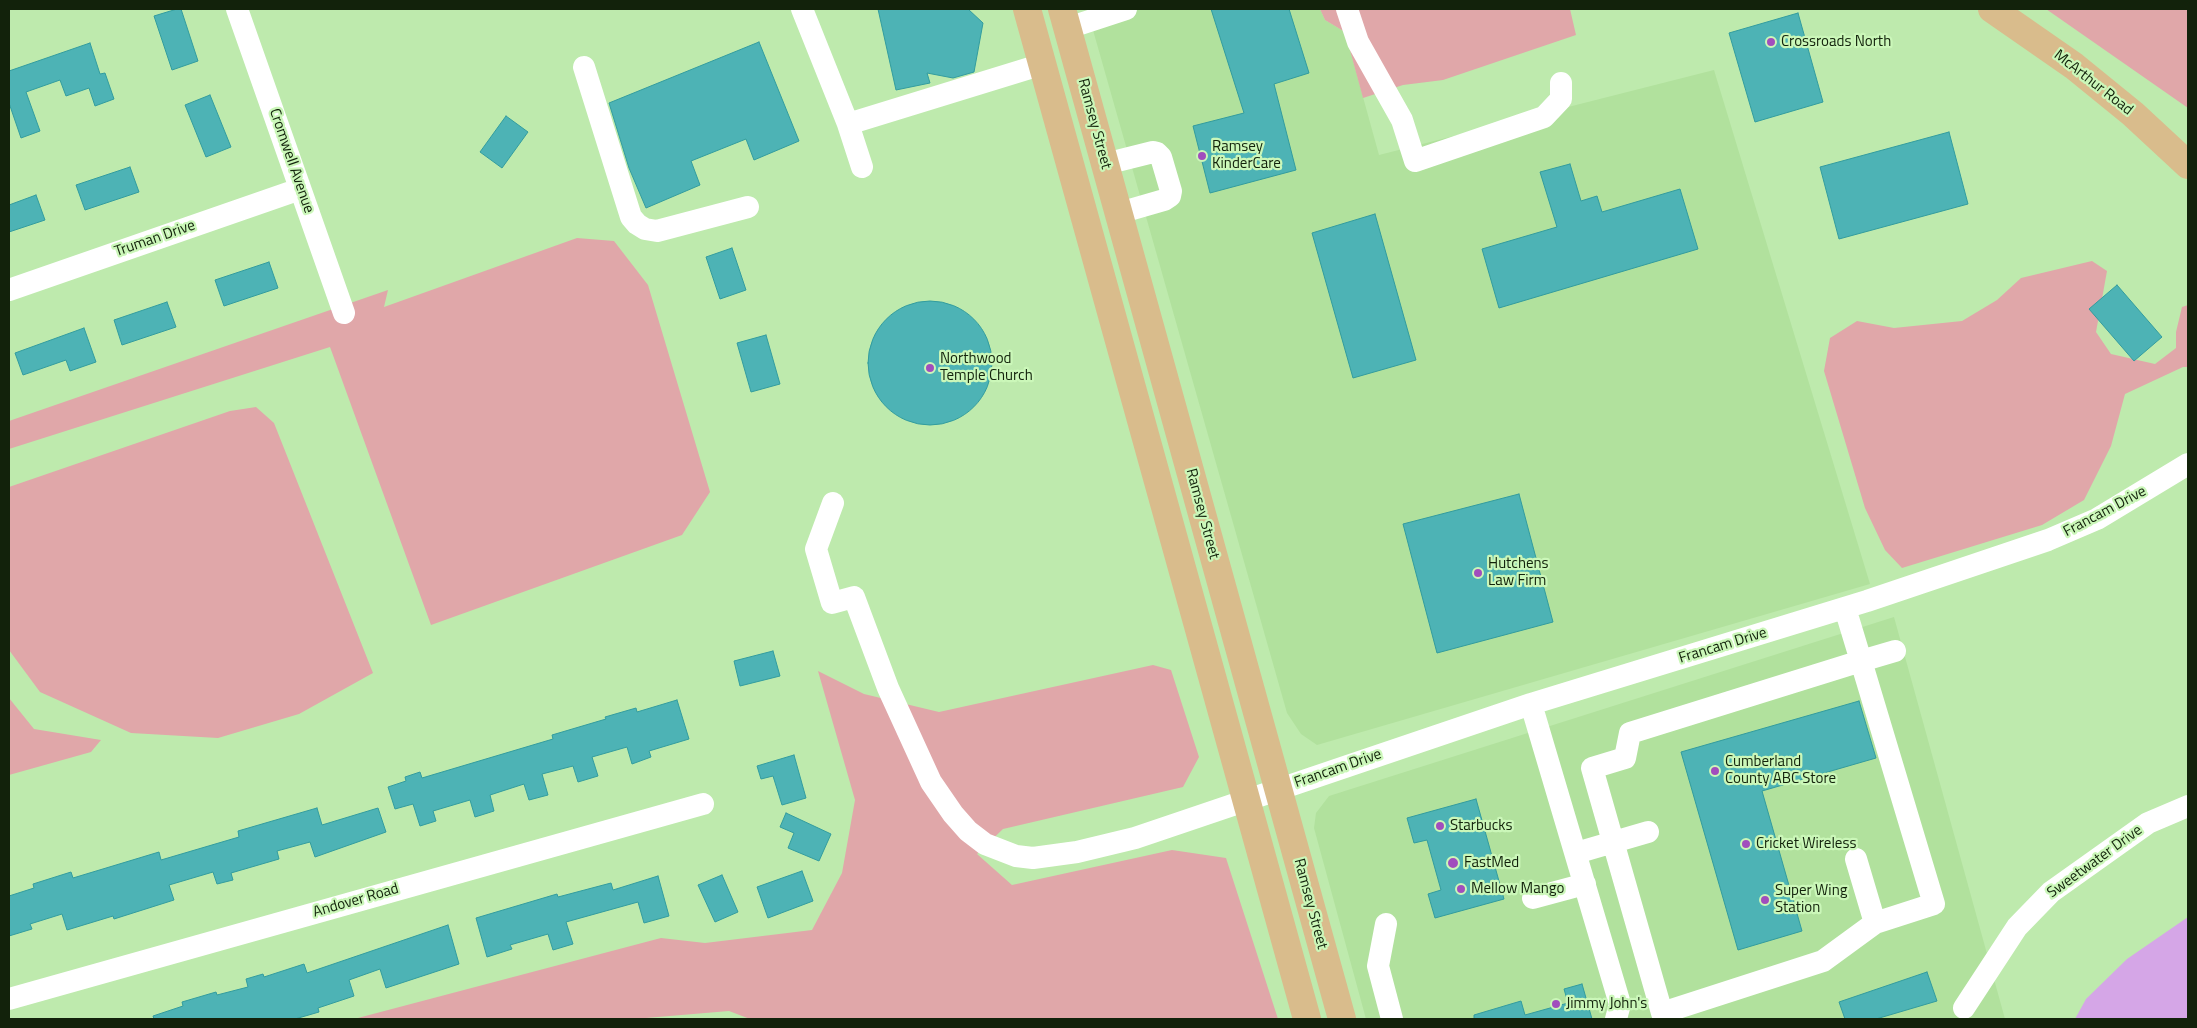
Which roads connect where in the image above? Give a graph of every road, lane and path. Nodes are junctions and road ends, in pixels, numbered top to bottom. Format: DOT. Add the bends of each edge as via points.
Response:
graph roads {
  1 [pos="237,9"];
  2 [pos="802,9"];
  3 [pos="1027,9"];
  4 [pos="1126,9"];
  5 [pos="1347,9"];
  6 [pos="1992,9"];
  7 [pos="1065,18"];
  8 [pos="1043,64"];
  9 [pos="584,67"];
  10 [pos="1561,82"];
  11 [pos="848,124"];
  12 [pos="1105,164"];
  13 [pos="2188,165"];
  14 [pos="862,167"];
  15 [pos="300,189"];
  16 [pos="748,207"];
  17 [pos="1119,212"];
  18 [pos="9,290"];
  19 [pos="344,313"];
  20 [pos="2188,464"];
  21 [pos="833,503"];
  22 [pos="1844,608"];
  23 [pos="1895,651"];
  24 [pos="1861,661"];
  25 [pos="1531,704"];
  26 [pos="1278,790"];
  27 [pos="1247,801"];
  28 [pos="703,804"];
  29 [pos="2188,806"];
  30 [pos="1648,832"];
  31 [pos="1613,843"];
  32 [pos="1576,853"];
  33 [pos="1856,859"];
  34 [pos="1586,884"];
  35 [pos="1534,898"];
  36 [pos="1874,923"];
  37 [pos="1386,924"];
  38 [pos="9,999"];
  39 [pos="1964,1008"];
  40 [pos="1307,1019"];
  41 [pos="1342,1019"];
  42 [pos="1392,1019"];
  43 [pos="1616,1019"];
  1 -- 15 [label="street, Cromwell Avenue"];
  2 -- 11 [label="street"];
  3 -- 8 [label="main road"];
  4 -- 7 [label="street"];
  5 -- 10 [label="street" via="1358,42 1402,120 1415,161 1544,117 1561,99"];
  6 -- 13 [label="main road, McArthur Road" via="2074,66"];
  7 -- 12 [label="main road, Ramsey Street"];
  8 -- 11 [label="street"];
  8 -- 27 [label="main road"];
  9 -- 16 [label="street" via="631,218 637,224 657,231"];
  11 -- 14 [label="street"];
  12 -- 17 [label="main road, Ramsey Street"];
  12 -- 17 [label="street" via="1158,153 1171,191 1164,200"];
  15 -- 18 [label="street, Truman Drive"];
  15 -- 19 [label="street, Cromwell Avenue"];
  17 -- 26 [label="main road, Ramsey Street"];
  20 -- 22 [label="street, Francam Drive" via="2120,507 2075,530"];
  21 -- 27 [label="street, Francam Drive" via="816,549 832,603 854,597 888,688 930,782 953,814 984,844 1016,856 1077,852 1135,838"];
  22 -- 24 [label="street"];
  22 -- 25 [label="street, Francam Drive"];
  23 -- 24 [label="street"];
  24 -- 31 [label="street" via="1630,733 1626,758 1592,768"];
  24 -- 36 [label="street" via="1934,904"];
  25 -- 26 [label="street, Francam Drive"];
  25 -- 32 [label="street"];
  26 -- 27 [label="street, Francam Drive"];
  26 -- 41 [label="main road, Ramsey Street"];
  27 -- 40 [label="main road"];
  28 -- 38 [label="street, Andover Road"];
  29 -- 39 [label="street, Sweetwater Drive" via="2148,823 2051,892 2018,927"];
  30 -- 31 [label="street"];
  31 -- 32 [label="street"];
  31 -- 36 [label="street" via="1662,1013 1823,961"];
  32 -- 34 [label="street"];
  33 -- 36 [label="street"];
  34 -- 35 [label="street"];
  34 -- 43 [label="street" via="1620,1004"];
  37 -- 42 [label="street" via="1378,966"];
}
